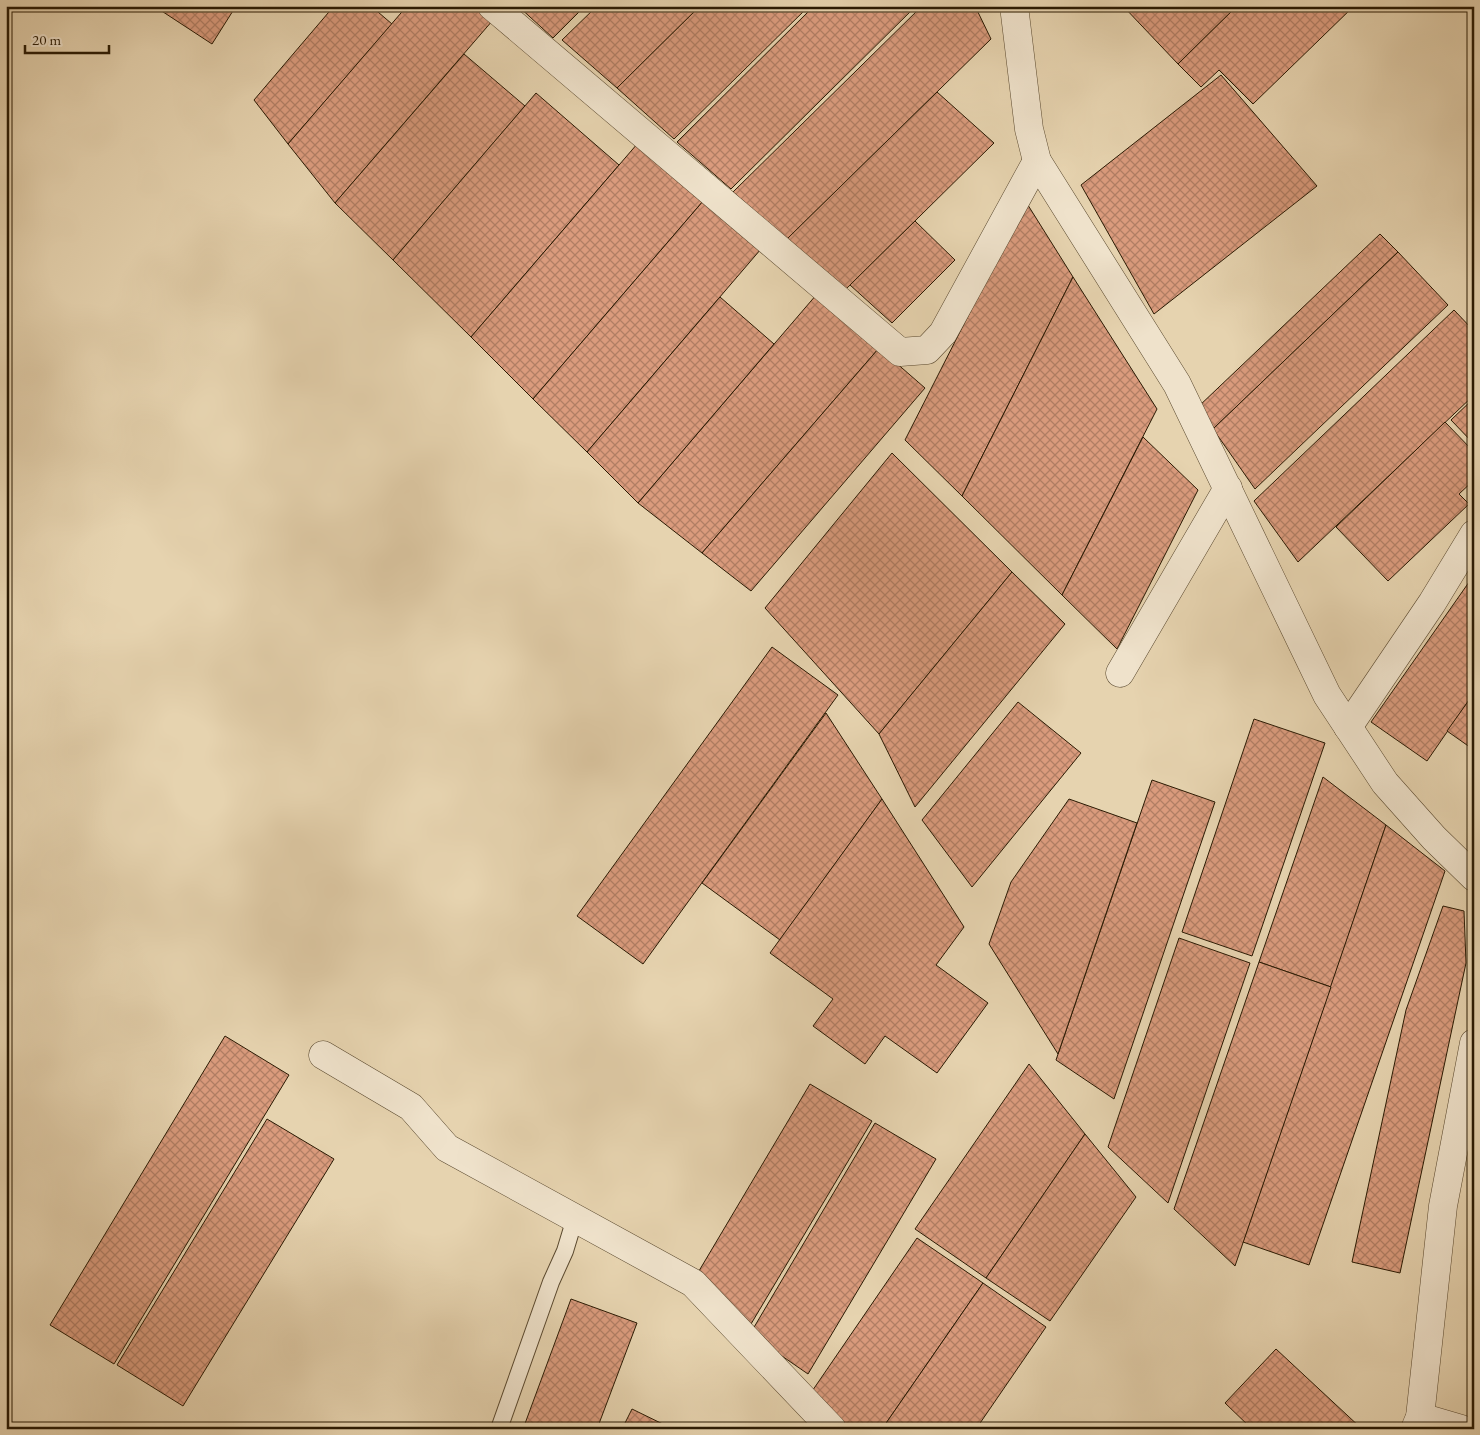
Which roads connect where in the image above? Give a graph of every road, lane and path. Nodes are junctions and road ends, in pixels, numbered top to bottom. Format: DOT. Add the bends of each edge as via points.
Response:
graph roads {
  1 [pos="492,6"];
  2 [pos="1014,6"];
  3 [pos="1038,160"];
  4 [pos="1228,488"];
  5 [pos="1474,534"];
  6 [pos="1120,673"];
  7 [pos="1348,727"];
  8 [pos="1474,877"];
  9 [pos="1474,1043"];
  10 [pos="323,1055"];
  11 [pos="575,1218"];
  12 [pos="1417,1423"];
  13 [pos="499,1429"];
  14 [pos="832,1429"];
  15 [pos="1462,1429"];
  1 -- 3 [label="street" via="900,352 927,350 943,333"];
  2 -- 3 [label="street" via="1029,129"];
  3 -- 4 [label="street" via="1177,384"];
  4 -- 6 [label="street"];
  4 -- 7 [label="street" via="1327,695"];
  5 -- 7 [label="street" via="1432,603"];
  7 -- 8 [label="street" via="1385,784"];
  9 -- 12 [label="street" via="1443,1206"];
  10 -- 11 [label="street" via="411,1107 447,1148"];
  11 -- 13 [label="lane"];
  11 -- 14 [label="street" via="693,1283"];
  12 -- 15 [label="street"];
}
